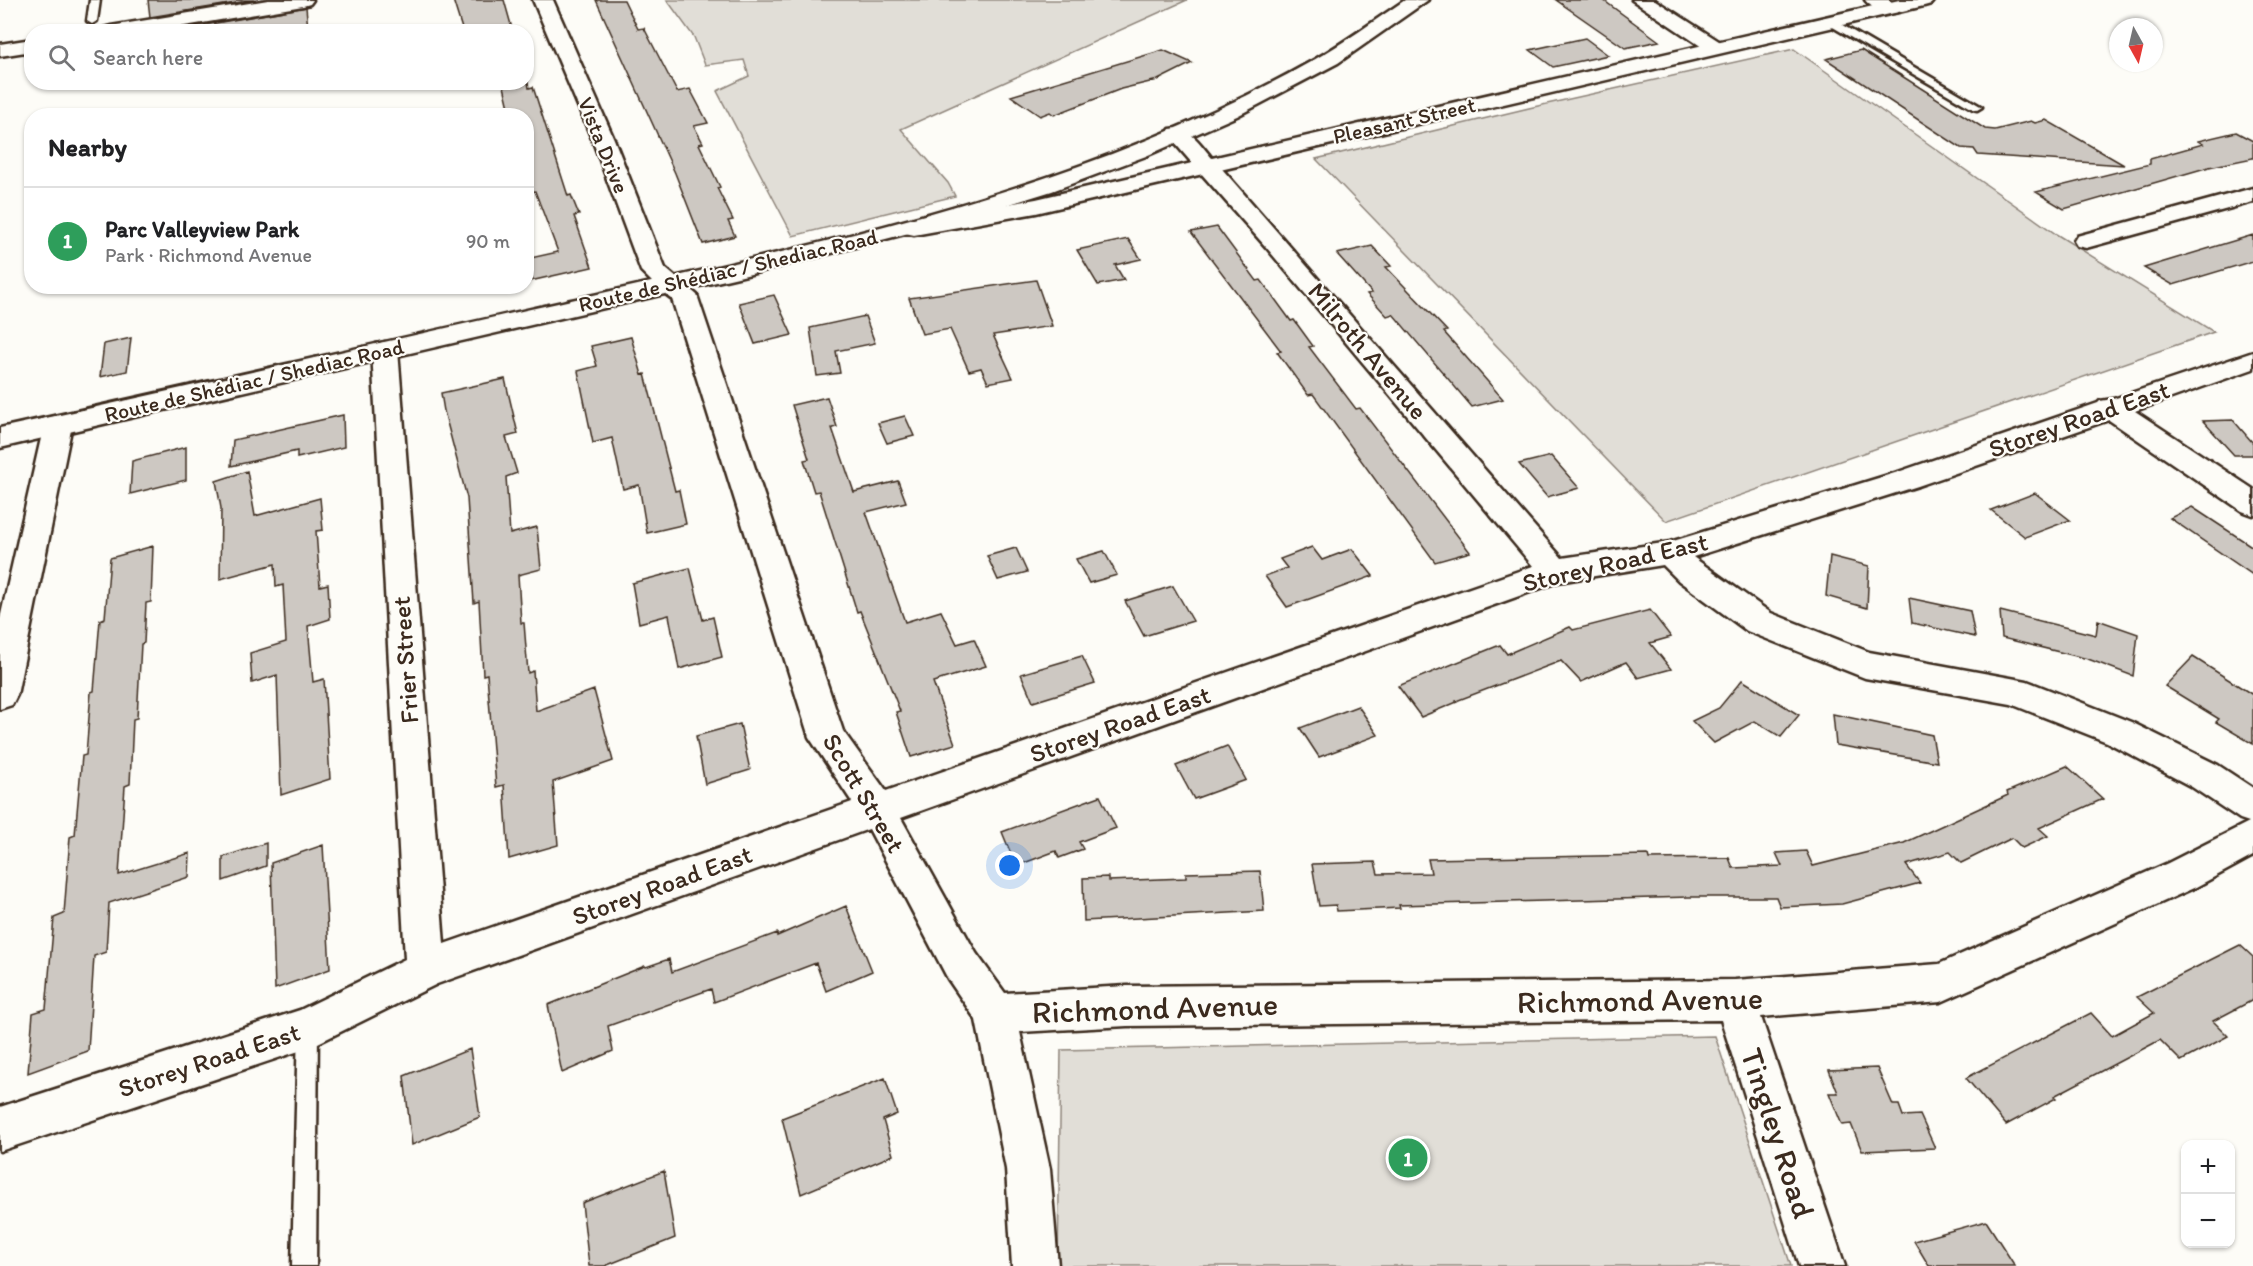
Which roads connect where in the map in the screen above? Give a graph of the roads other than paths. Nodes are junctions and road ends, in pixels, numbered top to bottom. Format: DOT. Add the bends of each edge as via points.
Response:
graph roads {
  1 [pos="96,0"];
  2 [pos="303,0"];
  3 [pos="543,0"];
  4 [pos="1418,0"];
  5 [pos="1642,0"];
  6 [pos="1924,0"];
  7 [pos="1883,4"];
  8 [pos="92,21"];
  9 [pos="1829,21"];
  10 [pos="159,24"];
  11 [pos="24,46"];
  12 [pos="1715,47"];
  13 [pos="0,50"];
  14 [pos="1977,107"];
  15 [pos="1178,134"];
  16 [pos="1208,167"];
  17 [pos="2253,195"];
  18 [pos="883,234"];
  19 [pos="2086,242"];
  20 [pos="669,285"];
  21 [pos="385,350"];
  22 [pos="2253,360"];
  23 [pos="2110,408"];
  24 [pos="58,425"];
  25 [pos="0,438"];
  26 [pos="2253,504"];
  27 [pos="1670,553"];
  28 [pos="1555,571"];
  29 [pos="0,695"];
  30 [pos="878,808"];
  31 [pos="2253,808"];
  32 [pos="2253,837"];
  33 [pos="426,969"];
  34 [pos="1735,1000"];
  35 [pos="995,1013"];
  36 [pos="308,1028"];
  37 [pos="0,1129"];
  38 [pos="304,1266"];
  39 [pos="1035,1266"];
  40 [pos="1822,1266"];
  1 -- 8 [label="lane"];
  2 -- 10 [label="street"];
  3 -- 20 [label="street, Vista Drive" via="654,271"];
  4 -- 15 [label="street, Route de Shédiac / Shediac Road" via="1319,65"];
  5 -- 12 [label="street"];
  6 -- 7 [label="street, Pleasant Street"];
  7 -- 9 [label="street, Pleasant Street"];
  9 -- 12 [label="street, Pleasant Street"];
  9 -- 14 [label="lane"];
  11 -- 13 [label="street"];
  12 -- 16 [label="street, Pleasant Street"];
  15 -- 16 [label="street, Milroth Avenue"];
  15 -- 18 [label="street, Route de Shédiac / Shediac Road" via="1070,175"];
  16 -- 18 [label="street, Pleasant Street" via="1036,206"];
  16 -- 28 [label="street, Milroth Avenue"];
  17 -- 19 [label="street"];
  18 -- 20 [label="street, Route de Shédiac / Shediac Road"];
  20 -- 21 [label="street, Route de Shédiac / Shediac Road"];
  20 -- 30 [label="street, Scott Street" via="684,295 827,737"];
  21 -- 24 [label="street, Route de Shédiac / Shediac Road"];
  21 -- 33 [label="street, Frier Street"];
  22 -- 23 [label="street, Storey Road East"];
  23 -- 26 [label="street"];
  23 -- 27 [label="street, Storey Road East" via="1908,479"];
  24 -- 25 [label="street, Route de Shédiac / Shediac Road"];
  24 -- 29 [label="street"];
  27 -- 28 [label="street, Storey Road East"];
  27 -- 31 [label="street" via="1690,573 1759,622 1865,665 2015,691 2119,732 2205,776"];
  28 -- 30 [label="street, Storey Road East"];
  30 -- 33 [label="street, Storey Road East"];
  30 -- 35 [label="street, Scott Street" via="962,966"];
  32 -- 34 [label="street, Richmond Avenue" via="2182,875 1941,983"];
  33 -- 36 [label="street, Storey Road East"];
  34 -- 35 [label="street, Richmond Avenue" via="1127,1006"];
  34 -- 40 [label="street, Tingley Road"];
  35 -- 39 [label="street, Scott Street" via="1028,1169"];
  36 -- 37 [label="street, Storey Road East"];
  36 -- 38 [label="lane"];
}
